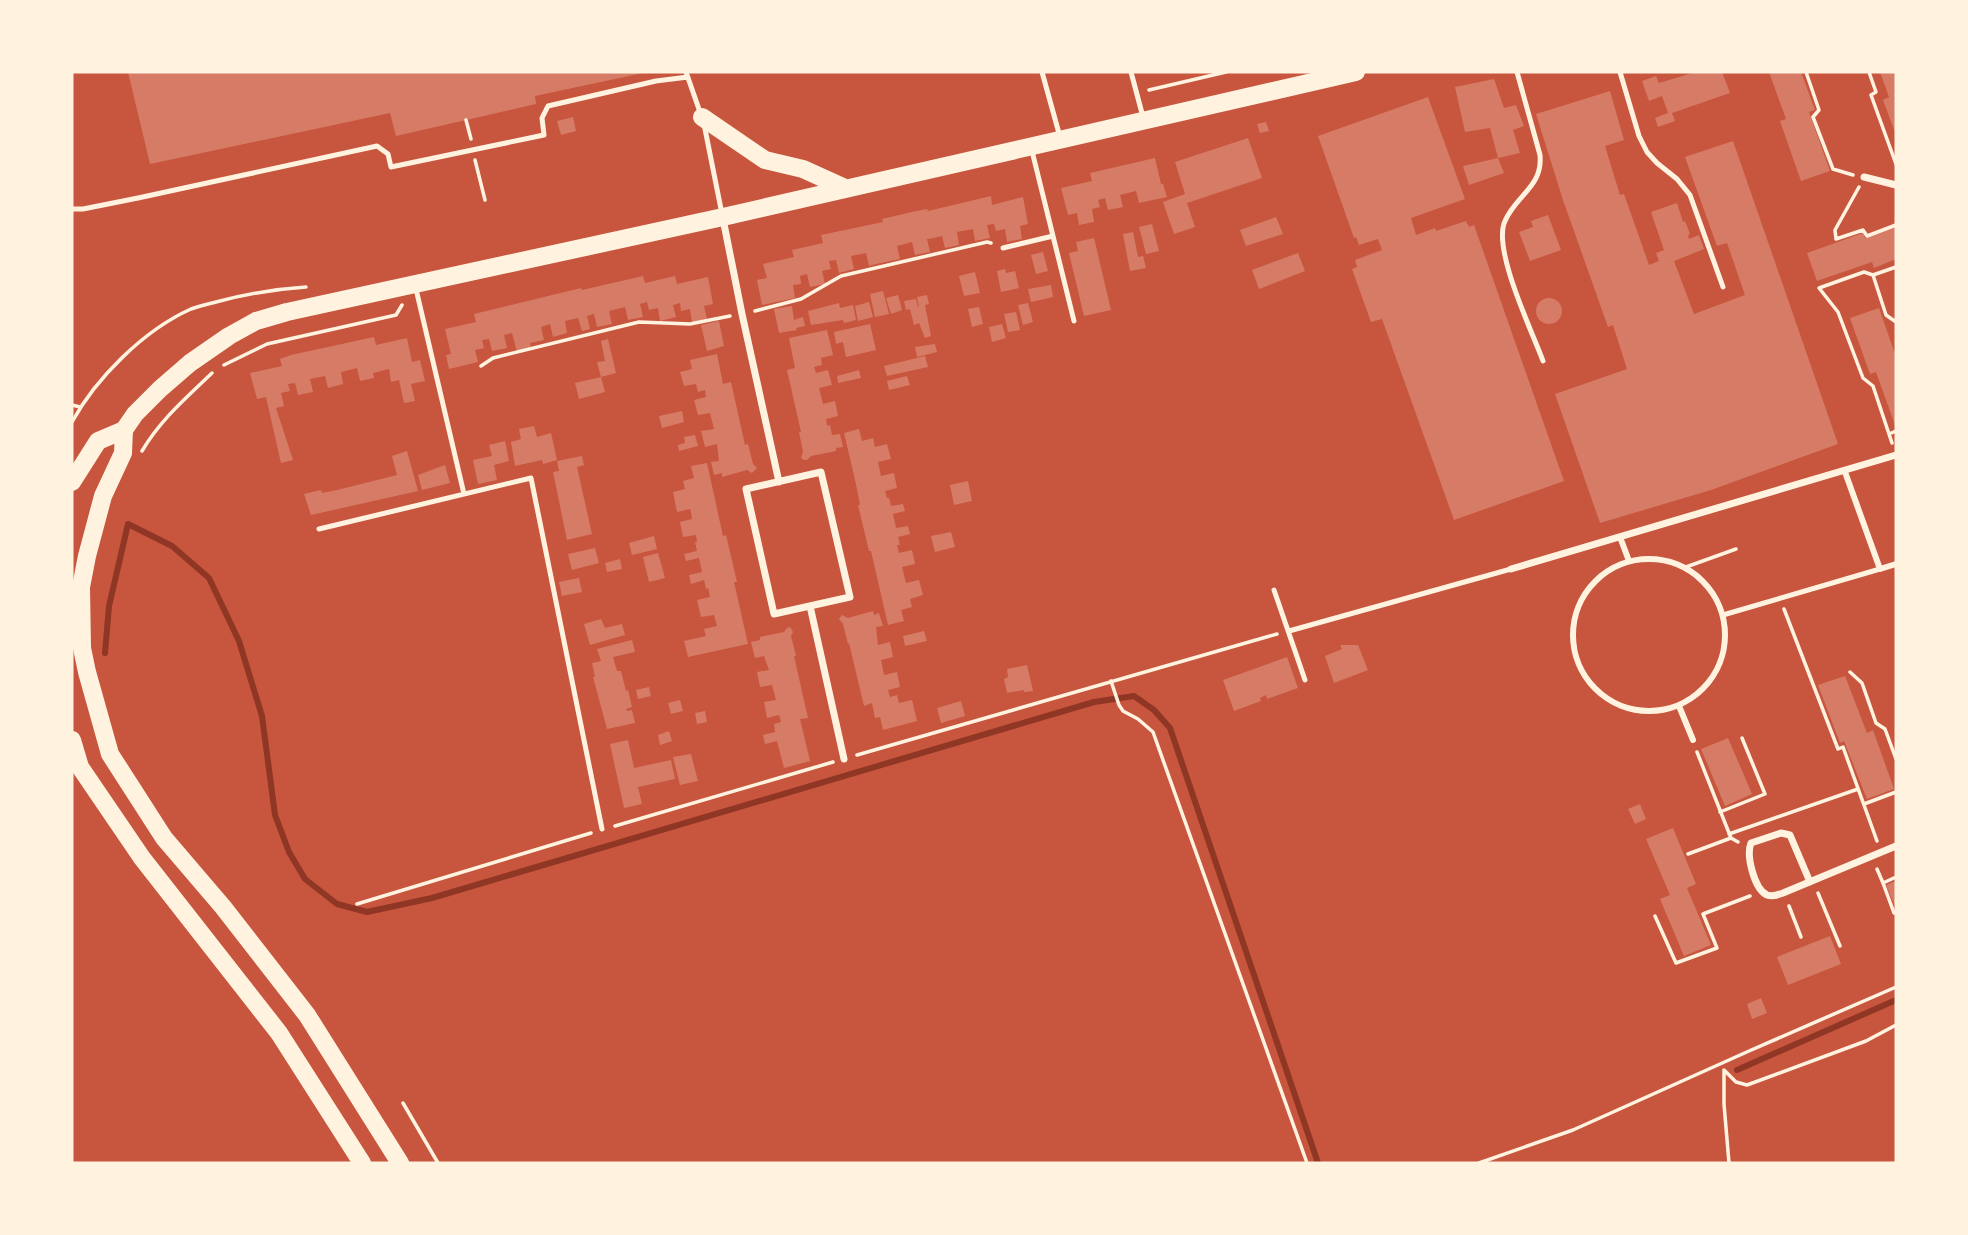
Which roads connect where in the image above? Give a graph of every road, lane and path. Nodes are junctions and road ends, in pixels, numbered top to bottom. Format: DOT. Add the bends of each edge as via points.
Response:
graph roads {
  1 [pos="1042,72"];
  2 [pos="1131,72"];
  3 [pos="1226,72"];
  4 [pos="1356,72"];
  5 [pos="1517,72"];
  6 [pos="1620,72"];
  7 [pos="1807,72"];
  8 [pos="1870,72"];
  9 [pos="687,74"];
  10 [pos="1137,93"];
  11 [pos="702,117"];
  12 [pos="1144,120"];
  13 [pos="1061,140"];
  14 [pos="1031,148"];
  15 [pos="1896,164"];
  16 [pos="1864,177"];
  17 [pos="1896,185"];
  18 [pos="845,188"];
  19 [pos="72,209"];
  20 [pos="723,217"];
  21 [pos="1896,225"];
  22 [pos="1053,236"];
  23 [pos="1003,248"];
  24 [pos="1896,267"];
  25 [pos="1873,275"];
  26 [pos="415,285"];
  27 [pos="1723,287"];
  28 [pos="1074,321"];
  29 [pos="1896,322"];
  30 [pos="1544,361"];
  31 [pos="72,405"];
  32 [pos="80,407"];
  33 [pos="124,430"];
  34 [pos="1896,431"];
  35 [pos="1889,434"];
  36 [pos="1893,444"];
  37 [pos="141,453"];
  38 [pos="1896,455"];
  39 [pos="1845,472"];
  40 [pos="72,482"];
  41 [pos="779,482"];
  42 [pos="464,494"];
  43 [pos="319,529"];
  44 [pos="1620,537"];
  45 [pos="1736,549"];
  46 [pos="1629,561"];
  47 [pos="1896,564"];
  48 [pos="1686,568"];
  49 [pos="1511,569"];
  50 [pos="1880,569"];
  51 [pos="77,586"];
  52 [pos="1274,590"];
  53 [pos="1780,598"];
  54 [pos="810,606"];
  55 [pos="76,612"];
  56 [pos="1723,615"];
  57 [pos="1289,631"];
  58 [pos="1850,672"];
  59 [pos="1305,680"];
  60 [pos="1111,681"];
  61 [pos="1679,706"];
  62 [pos="1742,738"];
  63 [pos="72,740"];
  64 [pos="1693,740"];
  65 [pos="844,759"];
  66 [pos="1896,759"];
  67 [pos="1858,789"];
  68 [pos="1896,792"];
  69 [pos="1864,804"];
  70 [pos="1720,811"];
  71 [pos="602,829"];
  72 [pos="1730,836"];
  73 [pos="1896,846"];
  74 [pos="1749,849"];
  75 [pos="1882,852"];
  76 [pos="1688,854"];
  77 [pos="1871,856"];
  78 [pos="1896,877"];
  79 [pos="1812,881"];
  80 [pos="1883,883"];
  81 [pos="1761,891"];
  82 [pos="1783,893"];
  83 [pos="357,904"];
  84 [pos="1894,913"];
  85 [pos="1656,916"];
  86 [pos="1801,937"];
  87 [pos="1840,946"];
  88 [pos="1896,987"];
  89 [pos="1896,1025"];
  90 [pos="1722,1064"];
  91 [pos="1724,1070"];
  92 [pos="403,1103"];
  93 [pos="362,1163"];
  94 [pos="400,1163"];
  95 [pos="438,1163"];
  96 [pos="1307,1163"];
  97 [pos="1479,1163"];
  98 [pos="1729,1163"];
  1 -- 13 [label="lane"];
  2 -- 10 [label="lane"];
  3 -- 10 [label="path"];
  4 -- 12 [label="main road"];
  5 -- 30 [label="lane" via="1541,165 1504,222 1503,244 1510,275"];
  6 -- 27 [label="lane" via="1639,136 1647,152 1690,195"];
  7 -- 16 [label="path" via="1819,110 1813,117 1833,169"];
  8 -- 15 [label="path" via="1876,92 1871,95"];
  9 -- 11 [label="lane"];
  9 -- 19 [label="lane" via="548,106 542,118 544,135 473,151 391,167 388,154 377,146"];
  10 -- 12 [label="lane"];
  11 -- 18 [label="main road" via="765,160 803,169"];
  11 -- 20 [label="lane"];
  12 -- 13 [label="main road"];
  13 -- 14 [label="main road"];
  14 -- 18 [label="main road"];
  14 -- 22 [label="lane"];
  16 -- 17 [label="street"];
  16 -- 21 [label="path" via="1835,230 1836,239 1863,230 1867,236"];
  18 -- 20 [label="main road"];
  20 -- 26 [label="main road"];
  20 -- 41 [label="street"];
  22 -- 23 [label="lane"];
  22 -- 28 [label="lane"];
  24 -- 25 [label="path"];
  25 -- 29 [label="path" via="1886,315"];
  25 -- 35 [label="path" via="1864,272 1819,288 1838,312 1863,378 1873,386"];
  26 -- 33 [label="main road" via="256,321 190,363"];
  26 -- 37 [label="path" via="396,315 267,344 218,367 160,425"];
  26 -- 42 [label="lane"];
  31 -- 32 [label="path"];
  33 -- 40 [label="main road" via="98,441"];
  33 -- 51 [label="main road" via="123,453 103,496"];
  34 -- 35 [label="path"];
  35 -- 36 [label="path"];
  38 -- 39 [label="street"];
  39 -- 44 [label="street"];
  39 -- 50 [label="street"];
  41 -- 54 [label="street" via="746,489 774,614"];
  41 -- 54 [label="street" via="821,472 850,597"];
  42 -- 43 [label="lane"];
  42 -- 71 [label="lane" via="531,478"];
  44 -- 46 [label="street"];
  44 -- 49 [label="street"];
  45 -- 48 [label="path"];
  46 -- 48 [label="street" via="1649,558"];
  46 -- 61 [label="street" via="1604,572 1583,596 1573,620 1572,643 1581,670 1595,689 1625,708 1657,711"];
  47 -- 50 [label="street"];
  48 -- 56 [label="street" via="1712,591"];
  49 -- 57 [label="lane"];
  50 -- 53 [label="lane"];
  51 -- 55 [label="main road"];
  52 -- 57 [label="lane"];
  53 -- 56 [label="lane"];
  53 -- 67 [label="path"];
  54 -- 65 [label="street"];
  55 -- 94 [label="main road" via="110,754 164,838 307,1015"];
  56 -- 61 [label="street" via="1724,650 1717,670 1700,692"];
  57 -- 59 [label="lane"];
  57 -- 60 [label="path"];
  58 -- 66 [label="path" via="1862,682 1876,723 1885,729"];
  60 -- 65 [label="path"];
  60 -- 96 [label="path" via="1123,711 1153,732"];
  61 -- 64 [label="street"];
  62 -- 70 [label="path" via="1765,794"];
  63 -- 93 [label="main road" via="80,766 142,858 279,1033"];
  64 -- 70 [label="path"];
  65 -- 71 [label="path"];
  67 -- 69 [label="path"];
  67 -- 72 [label="path"];
  68 -- 69 [label="path"];
  69 -- 75 [label="path"];
  70 -- 72 [label="path"];
  71 -- 83 [label="path"];
  72 -- 74 [label="path"];
  72 -- 76 [label="path"];
  73 -- 75 [label="street"];
  74 -- 79 [label="street" via="1751,843 1781,833 1790,835"];
  74 -- 81 [label="street"];
  75 -- 77 [label="street"];
  77 -- 79 [label="street"];
  77 -- 80 [label="path"];
  78 -- 80 [label="path"];
  79 -- 82 [label="street"];
  79 -- 87 [label="path"];
  80 -- 84 [label="path"];
  81 -- 82 [label="street" via="1770,896"];
  81 -- 85 [label="path" via="1703,914 1717,948 1676,962"];
  82 -- 86 [label="path"];
  88 -- 90 [label="path"];
  89 -- 91 [label="path" via="1866,1041 1747,1085"];
  90 -- 91 [label="path"];
  90 -- 97 [label="path" via="1573,1130"];
  91 -- 98 [label="path"];
  92 -- 95 [label="path"];
}
